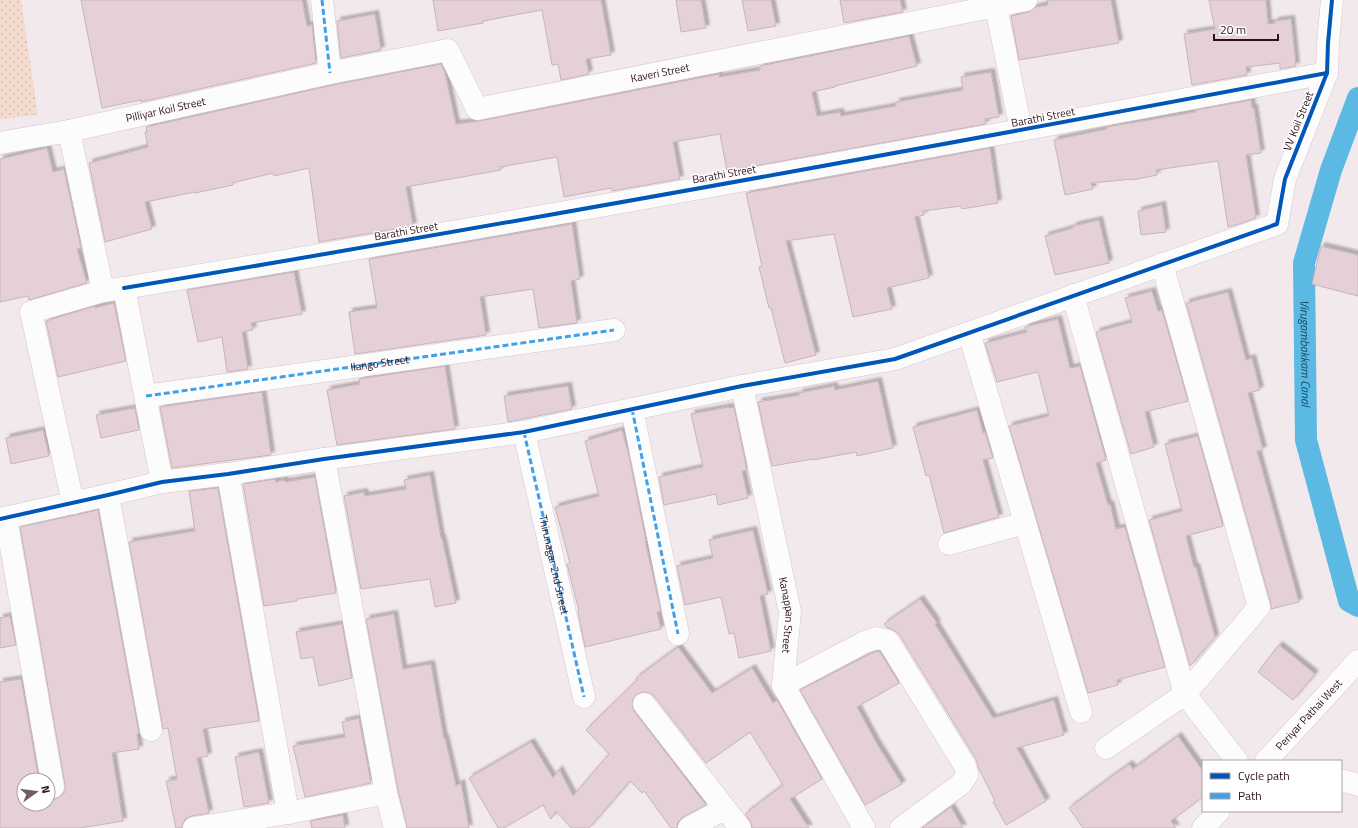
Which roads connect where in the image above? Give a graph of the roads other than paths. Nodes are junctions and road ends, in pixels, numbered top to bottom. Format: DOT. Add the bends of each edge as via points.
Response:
graph roads {
  1 [pos="322,0"];
  2 [pos="1026,0"];
  3 [pos="1332,0"];
  4 [pos="996,7"];
  5 [pos="330,72"];
  6 [pos="1327,73"];
  7 [pos="1021,130"];
  8 [pos="69,131"];
  9 [pos="0,143"];
  10 [pos="1162,264"];
  11 [pos="114,289"];
  12 [pos="1073,295"];
  13 [pos="614,330"];
  14 [pos="969,333"];
  15 [pos="742,386"];
  16 [pos="146,396"];
  17 [pos="632,409"];
  18 [pos="524,432"];
  19 [pos="324,459"];
  20 [pos="228,474"];
  21 [pos="162,482"];
  22 [pos="108,495"];
  23 [pos="73,503"];
  24 [pos="3,518"];
  25 [pos="1025,523"];
  26 [pos="949,544"];
  27 [pos="678,634"];
  28 [pos="1355,665"];
  29 [pos="783,685"];
  30 [pos="1185,694"];
  31 [pos="584,697"];
  32 [pos="644,704"];
  33 [pos="1081,712"];
  34 [pos="151,730"];
  35 [pos="1106,748"];
  36 [pos="1274,759"];
  37 [pos="1236,760"];
  38 [pos="50,772"];
  39 [pos="1342,780"];
  40 [pos="1358,785"];
  41 [pos="386,793"];
  42 [pos="724,809"];
  43 [pos="1218,812"];
  44 [pos="288,813"];
  45 [pos="194,828"];
  46 [pos="395,828"];
  47 [pos="689,828"];
  48 [pos="740,828"];
  49 [pos="864,828"];
  50 [pos="901,828"];
  51 [pos="1203,828"];
  1 -- 5 [label="street"];
  2 -- 4 [label="street, Kaveri Street"];
  3 -- 6 [label="street, VV Koil Street"];
  4 -- 5 [label="street, Kaveri Street" via="477,109 448,50"];
  4 -- 7 [label="street"];
  5 -- 8 [label="street, Pilliyar Koil Street"];
  6 -- 7 [label="street, Barathi Street"];
  6 -- 10 [label="street, VV Koil Street" via="1285,178 1277,224"];
  7 -- 11 [label="street, Barathi Street" via="349,250"];
  8 -- 9 [label="street, Pilliyar Koil Street"];
  8 -- 11 [label="street"];
  10 -- 12 [label="street"];
  10 -- 30 [label="street" via="1259,607"];
  11 -- 16 [label="street"];
  11 -- 23 [label="street, Barathi Street" via="31,312"];
  12 -- 14 [label="street"];
  12 -- 30 [label="street"];
  13 -- 16 [label="street, Ilango Street"];
  14 -- 15 [label="street" via="895,359"];
  14 -- 25 [label="street"];
  15 -- 17 [label="street"];
  15 -- 29 [label="street, Kanappan Street" via="790,612"];
  16 -- 21 [label="street"];
  17 -- 18 [label="street"];
  17 -- 27 [label="street"];
  18 -- 19 [label="street"];
  18 -- 31 [label="street, Thirunagar 2nd Street"];
  19 -- 20 [label="street"];
  19 -- 41 [label="street"];
  20 -- 21 [label="street"];
  20 -- 44 [label="street"];
  21 -- 22 [label="street"];
  22 -- 23 [label="street"];
  22 -- 34 [label="street"];
  23 -- 24 [label="street"];
  24 -- 38 [label="street"];
  25 -- 26 [label="street"];
  25 -- 33 [label="street"];
  28 -- 36 [label="street, Periyar Pathai West"];
  29 -- 49 [label="street"];
  29 -- 50 [label="street" via="865,642 877,638 888,641 965,766 967,775 961,784"];
  30 -- 35 [label="street"];
  30 -- 37 [label="street"];
  32 -- 42 [label="street"];
  39 -- 40 [label="street"];
  41 -- 44 [label="street"];
  41 -- 46 [label="street"];
  42 -- 47 [label="street"];
  42 -- 48 [label="street"];
  43 -- 51 [label="street"];
  44 -- 45 [label="street"];
}
